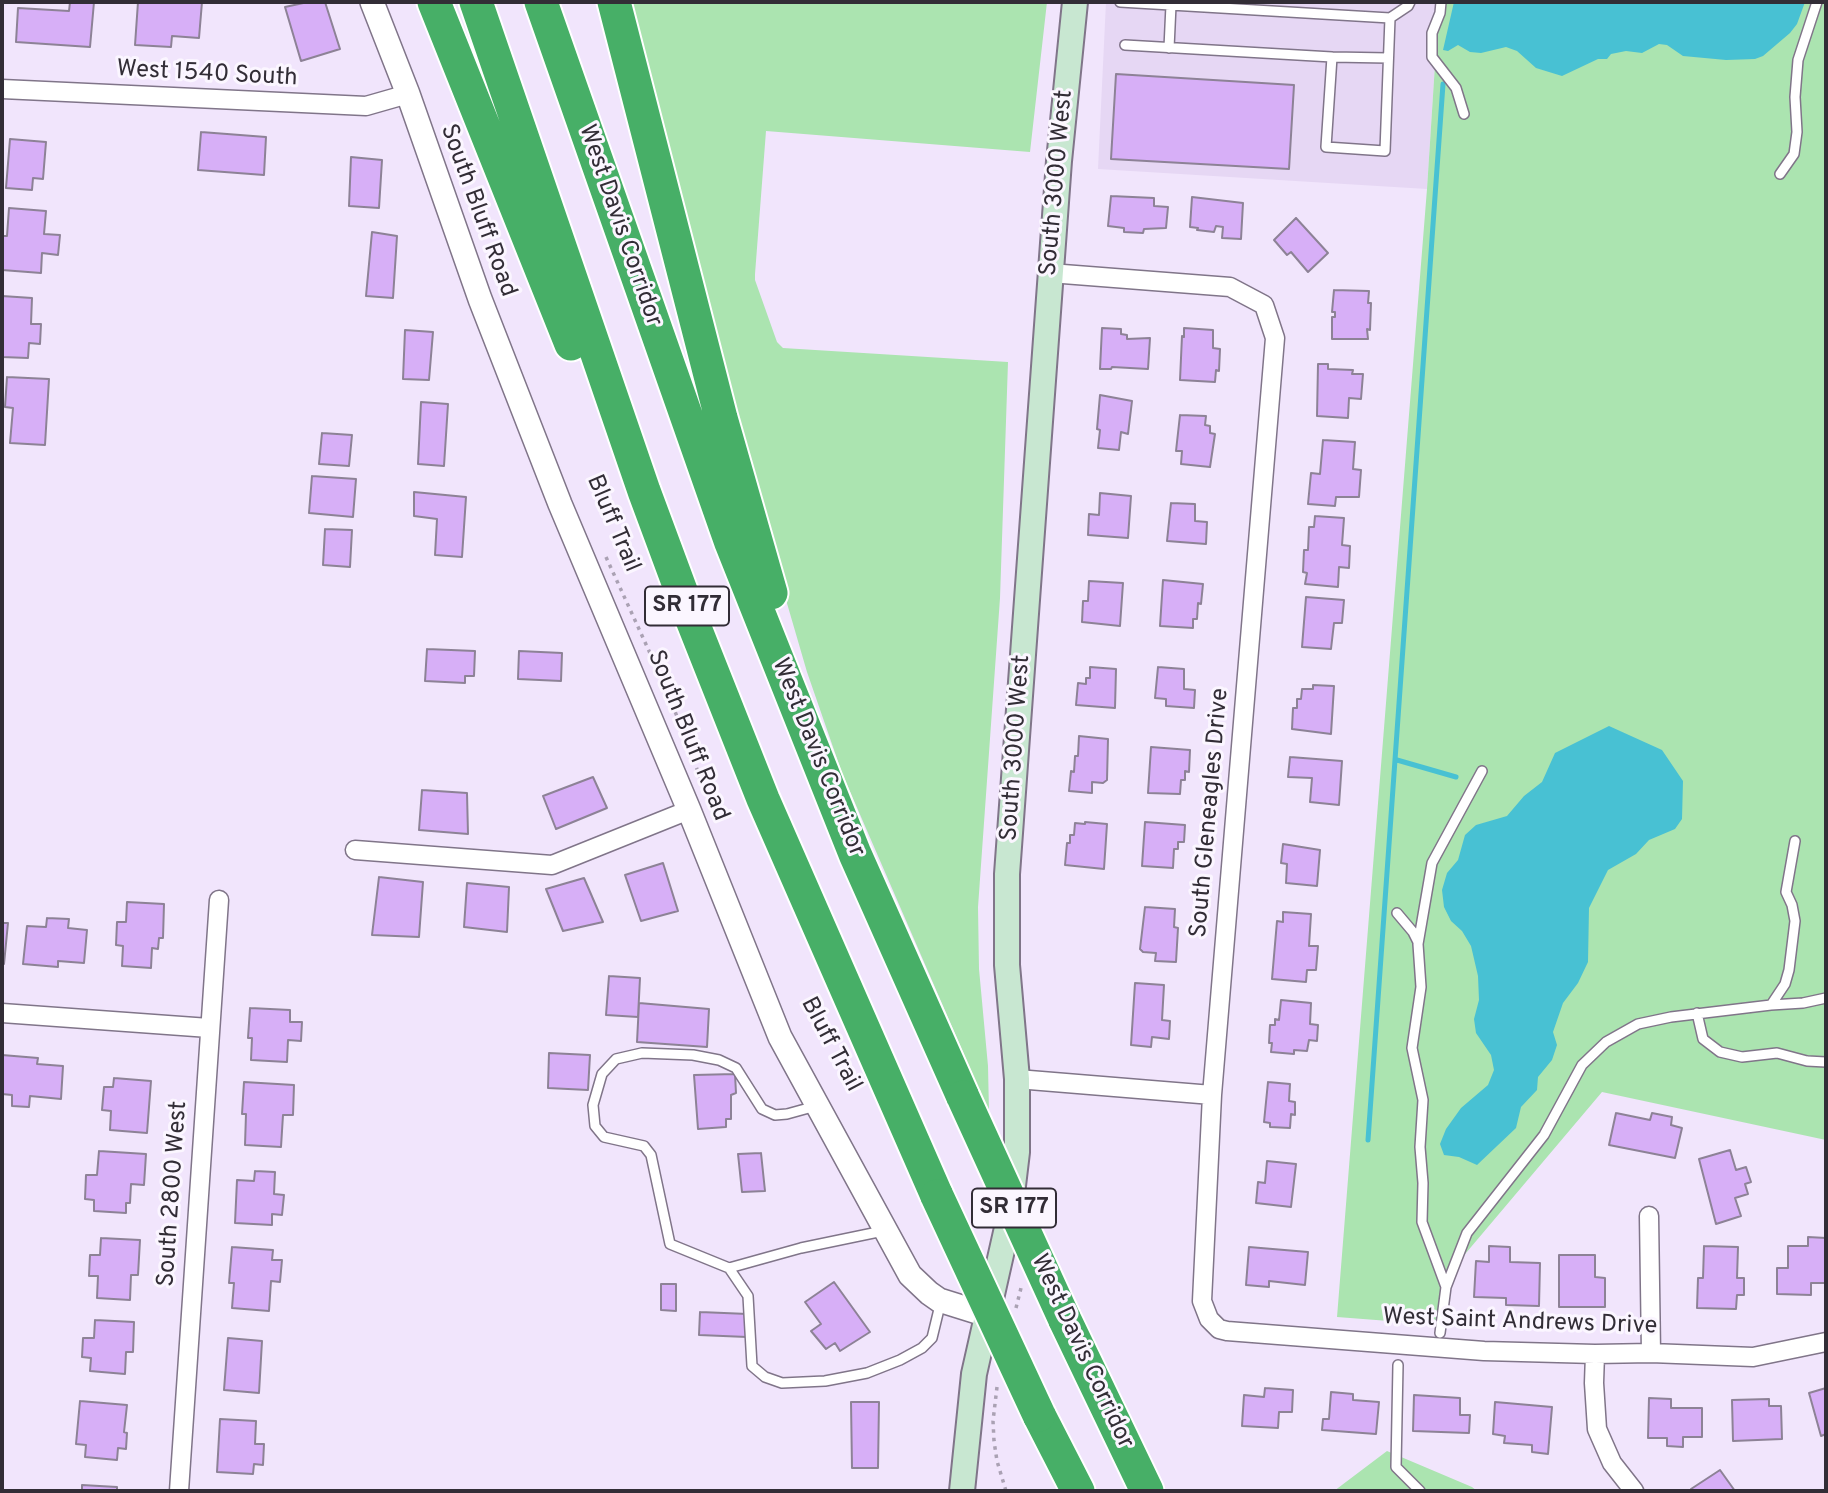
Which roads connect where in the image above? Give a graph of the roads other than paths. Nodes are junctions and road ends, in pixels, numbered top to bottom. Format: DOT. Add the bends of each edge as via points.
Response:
graph roads {
  1 [pos="372,2"];
  2 [pos="434,2"];
  3 [pos="476,2"];
  4 [pos="541,2"];
  5 [pos="614,2"];
  6 [pos="1075,2"];
  7 [pos="1120,2"];
  8 [pos="1410,2"];
  9 [pos="1441,2"];
  10 [pos="1816,2"];
  11 [pos="1171,5"];
  12 [pos="1390,18"];
  13 [pos="1125,45"];
  14 [pos="1169,48"];
  15 [pos="1332,57"];
  16 [pos="1388,58"];
  17 [pos="2,89"];
  18 [pos="408,94"];
  19 [pos="1464,114"];
  20 [pos="1780,174"];
  21 [pos="1050,272"];
  22 [pos="808,738"];
  23 [pos="744,748"];
  24 [pos="1482,771"];
  25 [pos="700,809"];
  26 [pos="1795,841"];
  27 [pos="355,850"];
  28 [pos="219,900"];
  29 [pos="1397,913"];
  30 [pos="1419,944"];
  31 [pos="1826,998"];
  32 [pos="1770,1005"];
  33 [pos="2,1013"];
  34 [pos="1697,1013"];
  35 [pos="209,1028"];
  36 [pos="1826,1062"];
  37 [pos="1017,1079"];
  38 [pos="1212,1095"];
  39 [pos="818,1105"];
  40 [pos="1649,1216"];
  41 [pos="885,1231"];
  42 [pos="729,1268"];
  43 [pos="1446,1287"];
  44 [pos="942,1300"];
  45 [pos="987,1315"];
  46 [pos="1213,1324"];
  47 [pos="1440,1333"];
  48 [pos="1826,1342"];
  49 [pos="1651,1353"];
  50 [pos="1595,1354"];
  51 [pos="1398,1365"];
  52 [pos="179,1491"];
  53 [pos="962,1491"];
  54 [pos="1078,1491"];
  55 [pos="1147,1491"];
  56 [pos="1420,1491"];
  57 [pos="1634,1491"];
  1 -- 18 [label="street, South Bluff Road"];
  2 -- 23 [label="highway" via="704,677"];
  3 -- 23 [label="highway, SR 177" via="644,491"];
  4 -- 22 [label="highway, West Davis Corridor / SR 177" via="731,543"];
  5 -- 22 [label="highway" via="721,418 788,648"];
  6 -- 21 [label="main road, South 3000 West"];
  7 -- 11 [label="lane"];
  8 -- 12 [label="lane"];
  9 -- 19 [label="lane" via="1432,33 1432,57 1456,88"];
  10 -- 20 [label="lane" via="1798,60 1794,154"];
  11 -- 12 [label="lane"];
  11 -- 14 [label="lane"];
  12 -- 16 [label="lane"];
  13 -- 14 [label="lane"];
  14 -- 15 [label="lane"];
  15 -- 16 [label="lane"];
  15 -- 16 [label="lane" via="1326,147 1385,151"];
  17 -- 18 [label="street, West 1540 South" via="355,106"];
  18 -- 25 [label="street, South Bluff Road" via="480,299 555,491"];
  21 -- 37 [label="main road, South 3000 West" via="1007,886 1007,965"];
  21 -- 38 [label="street, South Gleneagles Drive" via="1230,287 1264,305 1275,338"];
  22 -- 55 [label="highway, West Davis Corridor / SR 177, bridge" via="916,995"];
  23 -- 54 [label="highway, SR 177, bridge" via="937,1196"];
  24 -- 30 [label="lane" via="1432,863"];
  25 -- 27 [label="street" via="552,865"];
  25 -- 39 [label="street, South Bluff Road" via="780,1037"];
  26 -- 32 [label="lane" via="1786,892 1795,921 1789,970"];
  28 -- 35 [label="street, South 2800 West"];
  29 -- 30 [label="lane"];
  30 -- 43 [label="lane" via="1421,986 1412,1048 1423,1100 1422,1222"];
  31 -- 32 [label="lane"];
  32 -- 34 [label="lane"];
  33 -- 35 [label="street"];
  34 -- 36 [label="lane" via="1703,1040 1720,1052"];
  34 -- 43 [label="lane" via="1638,1024 1606,1042 1582,1065 1544,1135 1467,1233"];
  35 -- 52 [label="street, South 2800 West"];
  37 -- 38 [label="street"];
  37 -- 45 [label="main road, South 3000 West" via="1014,1186"];
  38 -- 46 [label="street, South Gleneagles Drive" via="1202,1301"];
  39 -- 41 [label="street, South Bluff Road"];
  39 -- 42 [label="lane" via="775,1115 762,1109 736,1068 693,1055 642,1053 616,1059 602,1074 593,1105 595,1126 604,1137 644,1146 651,1155 670,1244"];
  40 -- 49 [label="street"];
  41 -- 42 [label="lane"];
  41 -- 44 [label="street, South Bluff Road" via="910,1275"];
  42 -- 44 [label="lane" via="748,1296 752,1366 782,1383 845,1378 912,1354 932,1338"];
  43 -- 47 [label="lane"];
  44 -- 45 [label="street, South Bluff Road"];
  45 -- 53 [label="main road, South 3000 West" via="969,1402"];
  46 -- 50 [label="street, West Saint Andrews Drive" via="1227,1331 1429,1348"];
  48 -- 49 [label="street, West Saint Andrews Drive" via="1753,1357"];
  49 -- 50 [label="street, West Saint Andrews Drive"];
  50 -- 57 [label="street" via="1597,1429 1612,1463"];
  51 -- 56 [label="lane" via="1396,1467"];
}
